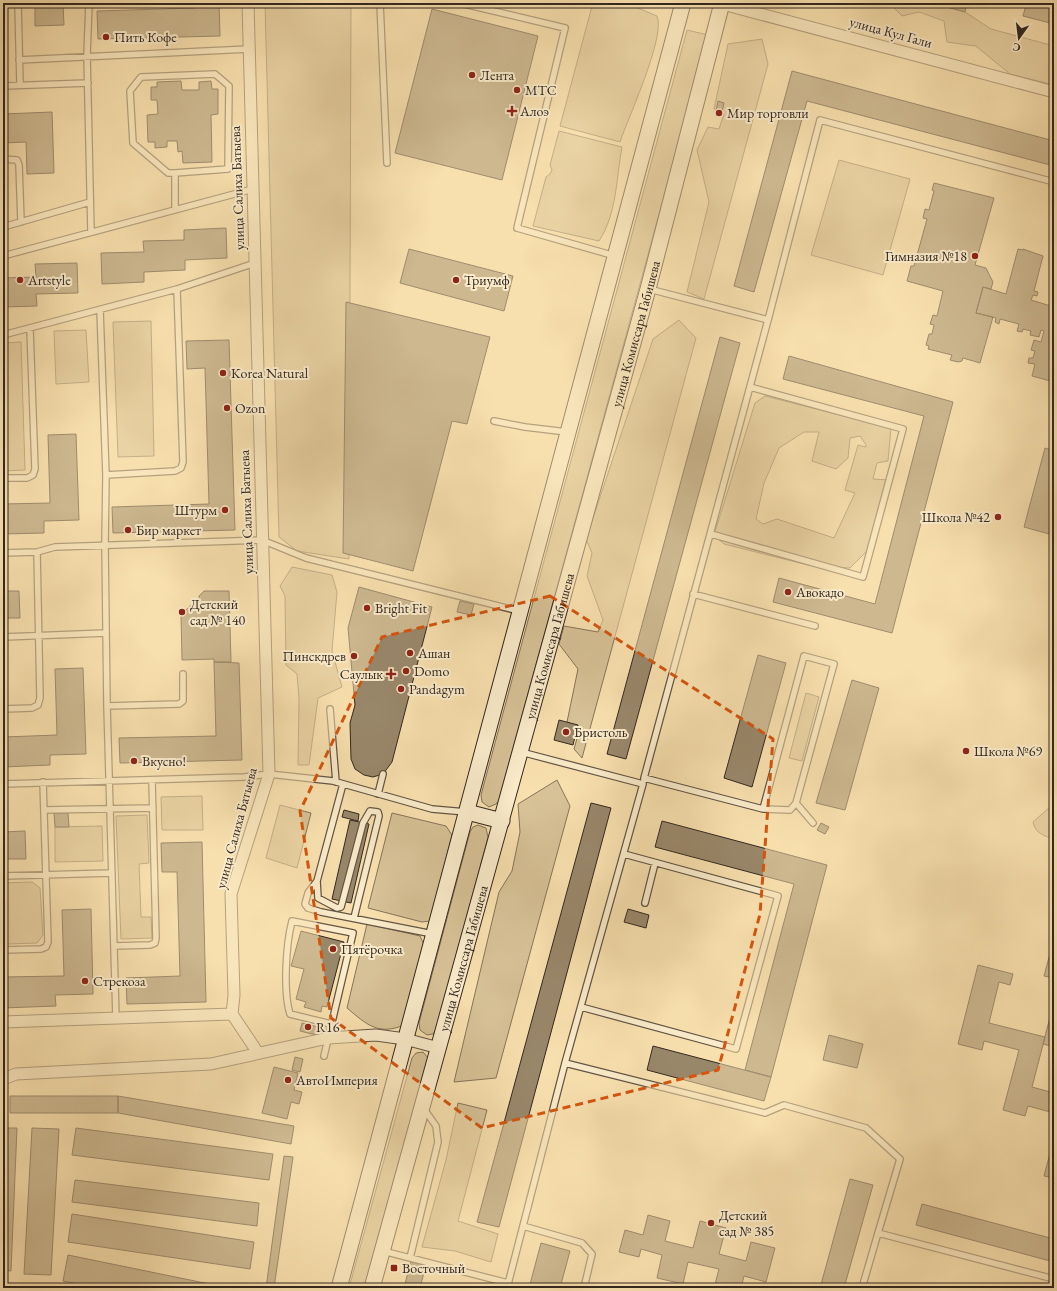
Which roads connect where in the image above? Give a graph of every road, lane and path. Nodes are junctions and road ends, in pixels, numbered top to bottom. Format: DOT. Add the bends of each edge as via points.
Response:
graph roads {
  1 [pos="18,3"];
  2 [pos="89,3"];
  3 [pos="248,3"];
  4 [pos="380,3"];
  5 [pos="460,3"];
  6 [pos="683,3"];
  7 [pos="721,3"];
  8 [pos="249,49"];
  9 [pos="87,55"];
  10 [pos="19,60"];
  11 [pos="88,83"];
  12 [pos="3,86"];
  13 [pos="20,86"];
  14 [pos="1054,92"];
  15 [pos="3,159"];
  16 [pos="387,163"];
  17 [pos="176,172"];
  18 [pos="1054,182"];
  19 [pos="252,189"];
  20 [pos="90,202"];
  21 [pos="175,209"];
  22 [pos="21,222"];
  23 [pos="3,227"];
  24 [pos="91,232"];
  25 [pos="3,256"];
  26 [pos="615,256"];
  27 [pos="254,263"];
  28 [pos="177,289"];
  29 [pos="648,289"];
  30 [pos="100,310"];
  31 [pos="768,320"];
  32 [pos="30,329"];
  33 [pos="3,335"];
  34 [pos="750,387"];
  35 [pos="494,421"];
  36 [pos="568,433"];
  37 [pos="106,475"];
  38 [pos="3,478"];
  39 [pos="711,534"];
  40 [pos="262,540"];
  41 [pos="105,545"];
  42 [pos="37,552"];
  43 [pos="3,553"];
  44 [pos="694,594"];
  45 [pos="521,611"];
  46 [pos="815,626"];
  47 [pos="106,633"];
  48 [pos="38,635"];
  49 [pos="3,636"];
  50 [pos="183,674"];
  51 [pos="107,706"];
  52 [pos="3,709"];
  53 [pos="330,709"];
  54 [pos="521,752"];
  55 [pos="269,774"];
  56 [pos="383,774"];
  57 [pos="644,778"];
  58 [pos="152,780"];
  59 [pos="109,781"];
  60 [pos="43,782"];
  61 [pos="336,782"];
  62 [pos="3,784"];
  63 [pos="343,784"];
  64 [pos="643,784"];
  65 [pos="378,794"];
  66 [pos="796,803"];
  67 [pos="153,808"];
  68 [pos="111,809"];
  69 [pos="763,809"];
  70 [pos="44,810"];
  71 [pos="467,812"];
  72 [pos="502,821"];
  73 [pos="813,823"];
  74 [pos="624,854"];
  75 [pos="655,863"];
  76 [pos="112,873"];
  77 [pos="46,875"];
  78 [pos="3,876"];
  79 [pos="317,881"];
  80 [pos="645,903"];
  81 [pos="354,918"];
  82 [pos="434,934"];
  83 [pos="114,946"];
  84 [pos="3,950"];
  85 [pos="581,1007"];
  86 [pos="232,1014"];
  87 [pos="116,1018"];
  88 [pos="3,1022"];
  89 [pos="331,1024"];
  90 [pos="328,1038"];
  91 [pos="405,1039"];
  92 [pos="439,1048"];
  93 [pos="258,1053"];
  94 [pos="324,1056"];
  95 [pos="565,1063"];
  96 [pos="3,1079"];
  97 [pos="423,1108"];
  98 [pos="523,1226"];
  99 [pos="878,1233"];
  100 [pos="382,1251"];
  101 [pos="410,1258"];
  102 [pos="1054,1279"];
  103 [pos="508,1285"];
  104 [pos="339,1288"];
  105 [pos="372,1288"];
  106 [pos="584,1288"];
  107 [pos="862,1288"];
  1 -- 10 [label="lane"];
  2 -- 9 [label="lane"];
  3 -- 8 [label="street, улица Салиха Батыева"];
  4 -- 16 [label="lane"];
  5 -- 26 [label="lane" via="565,28 517,228"];
  6 -- 26 [label="street"];
  7 -- 14 [label="street, улица Кул Гали"];
  7 -- 29 [label="street, улица Комиссара Габишева"];
  8 -- 9 [label="lane"];
  8 -- 19 [label="street, улица Салиха Батыева"];
  9 -- 10 [label="lane" via="71,59"];
  9 -- 11 [label="lane"];
  10 -- 13 [label="lane"];
  11 -- 13 [label="lane"];
  11 -- 20 [label="lane"];
  12 -- 13 [label="lane"];
  15 -- 22 [label="lane" via="18,160"];
  17 -- 17 [label="lane" via="168,173 133,143 130,91 141,77 215,74 229,86 228,169"];
  17 -- 21 [label="lane"];
  18 -- 31 [label="lane" via="820,120"];
  19 -- 21 [label="lane"];
  19 -- 27 [label="street, улица Салиха Батыева"];
  20 -- 22 [label="lane"];
  20 -- 24 [label="lane"];
  21 -- 24 [label="lane"];
  22 -- 23 [label="lane"];
  24 -- 25 [label="lane"];
  26 -- 36 [label="street"];
  27 -- 28 [label="lane"];
  27 -- 40 [label="street, улица Салиха Батыева"];
  28 -- 30 [label="lane"];
  28 -- 37 [label="lane" via="181,468 174,472"];
  29 -- 31 [label="lane"];
  29 -- 54 [label="street, улица Комиссара Габишева"];
  30 -- 32 [label="lane"];
  30 -- 37 [label="lane"];
  31 -- 34 [label="lane"];
  32 -- 33 [label="lane"];
  32 -- 38 [label="lane" via="35,470 33,475 27,478"];
  34 -- 39 [label="lane"];
  34 -- 39 [label="lane" via="903,429 864,577"];
  35 -- 36 [label="lane"];
  36 -- 45 [label="street"];
  37 -- 41 [label="lane"];
  39 -- 44 [label="lane"];
  40 -- 41 [label="lane"];
  40 -- 45 [label="lane" via="306,558"];
  40 -- 55 [label="street, улица Салиха Батыева"];
  41 -- 42 [label="lane" via="55,547"];
  41 -- 47 [label="lane"];
  42 -- 43 [label="lane"];
  42 -- 48 [label="lane"];
  44 -- 46 [label="lane"];
  44 -- 57 [label="lane"];
  45 -- 71 [label="street"];
  47 -- 48 [label="lane"];
  47 -- 51 [label="lane"];
  48 -- 49 [label="lane"];
  48 -- 52 [label="lane" via="38,705 32,708"];
  50 -- 51 [label="lane" via="184,696 179,704"];
  51 -- 59 [label="lane"];
  53 -- 61 [label="lane"];
  54 -- 64 [label="lane"];
  54 -- 72 [label="street, улица Комиссара Габишева"];
  55 -- 58 [label="lane"];
  55 -- 61 [label="lane"];
  55 -- 86 [label="street, улица Салиха Батыева" via="232,894"];
  56 -- 65 [label="lane"];
  57 -- 64 [label="lane"];
  57 -- 69 [label="lane"];
  58 -- 59 [label="lane"];
  58 -- 67 [label="lane"];
  59 -- 60 [label="lane"];
  59 -- 68 [label="lane"];
  60 -- 62 [label="lane"];
  60 -- 70 [label="lane"];
  61 -- 63 [label="lane"];
  63 -- 65 [label="lane"];
  63 -- 79 [label="lane"];
  64 -- 74 [label="lane"];
  65 -- 71 [label="lane" via="432,809"];
  66 -- 69 [label="lane" via="790,810"];
  66 -- 69 [label="lane" via="834,664 804,656"];
  66 -- 73 [label="lane"];
  67 -- 68 [label="lane"];
  67 -- 83 [label="lane" via="155,942 150,945"];
  68 -- 70 [label="lane"];
  68 -- 76 [label="lane"];
  70 -- 77 [label="lane"];
  71 -- 72 [label="street"];
  71 -- 82 [label="street"];
  72 -- 92 [label="street, улица Комиссара Габишева"];
  74 -- 75 [label="lane"];
  74 -- 85 [label="lane"];
  75 -- 80 [label="lane"];
  75 -- 85 [label="lane" via="778,896 736,1049"];
  76 -- 77 [label="lane"];
  76 -- 83 [label="lane"];
  77 -- 78 [label="lane"];
  77 -- 84 [label="lane" via="46,947"];
  79 -- 81 [label="lane" via="308,893 305,904 308,908"];
  79 -- 81 [label="lane" via="318,898 337,908 342,907 363,823 370,812 378,812"];
  81 -- 82 [label="lane"];
  82 -- 91 [label="street"];
  83 -- 87 [label="lane"];
  85 -- 95 [label="lane"];
  86 -- 87 [label="street"];
  86 -- 93 [label="street"];
  87 -- 88 [label="street"];
  89 -- 89 [label="lane" via="290,1014 287,1003 288,936 292,922 353,933"];
  89 -- 90 [label="lane"];
  90 -- 91 [label="street" via="376,1035"];
  90 -- 93 [label="street"];
  90 -- 94 [label="lane"];
  91 -- 92 [label="street"];
  91 -- 104 [label="street"];
  92 -- 97 [label="street, улица Комиссара Габишева"];
  93 -- 96 [label="street" via="211,1064 16,1074"];
  95 -- 98 [label="lane"];
  95 -- 99 [label="lane" via="765,1113 784,1105 866,1128 900,1159"];
  97 -- 100 [label="street, улица Комиссара Габишева"];
  97 -- 101 [label="lane" via="436,1126 438,1142"];
  98 -- 103 [label="lane"];
  98 -- 106 [label="lane" via="582,1243 592,1254"];
  99 -- 102 [label="lane"];
  99 -- 107 [label="lane"];
  100 -- 101 [label="lane"];
  100 -- 105 [label="street, улица Комиссара Габишева"];
  101 -- 103 [label="lane"];
}
